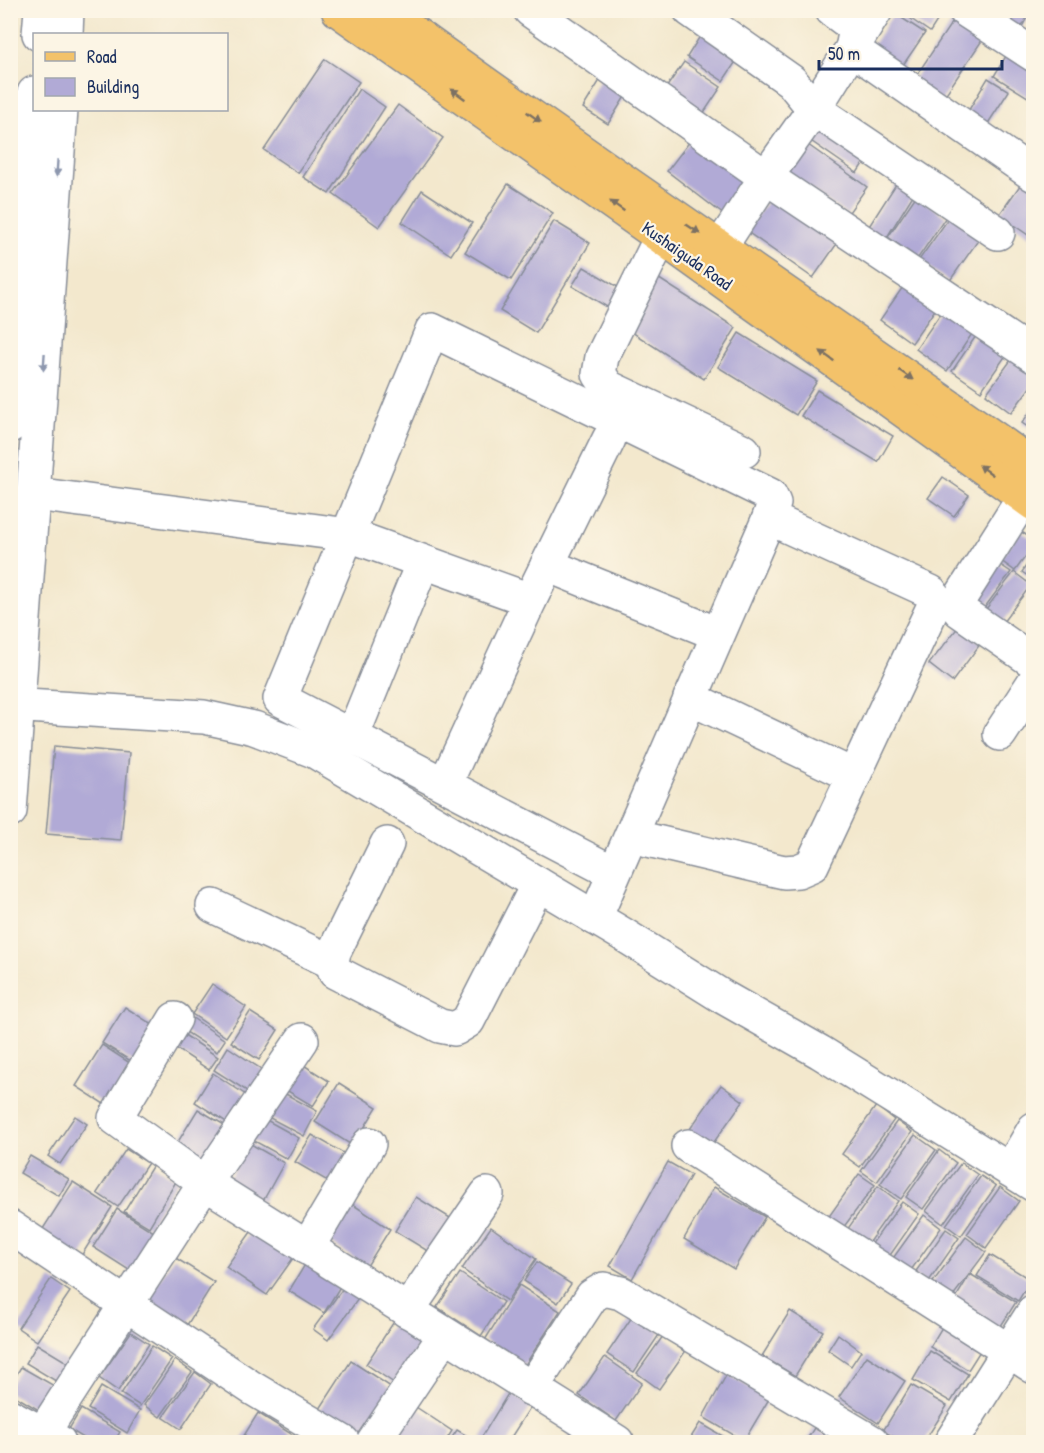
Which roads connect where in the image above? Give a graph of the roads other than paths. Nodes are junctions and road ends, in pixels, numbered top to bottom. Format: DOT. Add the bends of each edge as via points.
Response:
graph roads {
  1 [pos="41,10"];
  2 [pos="67,10"];
  3 [pos="338,10"];
  4 [pos="383,10"];
  5 [pos="530,10"];
  6 [pos="690,10"];
  7 [pos="832,10"];
  8 [pos="876,10"];
  9 [pos="965,10"];
  10 [pos="39,33"];
  11 [pos="66,33"];
  12 [pos="852,49"];
  13 [pos="1034,54"];
  14 [pos="814,110"];
  15 [pos="33,111"];
  16 [pos="61,111"];
  17 [pos="1034,176"];
  18 [pos="766,177"];
  19 [pos="998,233"];
  20 [pos="661,237"];
  21 [pos="713,258"];
  22 [pos="1034,356"];
  23 [pos="18,410"];
  24 [pos="609,439"];
  25 [pos="744,452"];
  26 [pos="1034,466"];
  27 [pos="34,494"];
  28 [pos="1029,500"];
  29 [pos="769,518"];
  30 [pos="349,535"];
  31 [pos="423,562"];
  32 [pos="547,565"];
  33 [pos="19,582"];
  34 [pos="530,600"];
  35 [pos="718,634"];
  36 [pos="1034,662"];
  37 [pos="1034,682"];
  38 [pos="690,699"];
  39 [pos="14,706"];
  40 [pos="1000,735"];
  41 [pos="352,736"];
  42 [pos="854,776"];
  43 [pos="445,784"];
  44 [pos="10,811"];
  45 [pos="630,836"];
  46 [pos="387,844"];
  47 [pos="614,873"];
  48 [pos="538,884"];
  49 [pos="213,906"];
  50 [pos="595,918"];
  51 [pos="332,962"];
  52 [pos="175,1019"];
  53 [pos="302,1040"];
  54 [pos="1034,1129"];
  55 [pos="369,1144"];
  56 [pos="688,1146"];
  57 [pos="1022,1177"];
  58 [pos="205,1183"];
  59 [pos="487,1194"];
  60 [pos="10,1227"];
  61 [pos="308,1248"];
  62 [pos="127,1304"];
  63 [pos="407,1311"];
  64 [pos="1034,1311"];
  65 [pos="446,1335"];
  66 [pos="1022,1358"];
  67 [pos="531,1389"];
  68 [pos="10,1416"];
  69 [pos="46,1440"];
  70 [pos="343,1443"];
  71 [pos="373,1443"];
  72 [pos="617,1443"];
  73 [pos="872,1443"];
  74 [pos="951,1443"];
  1 -- 10 [label="street"];
  2 -- 11 [label="street"];
  20 -- 3 [label="main road, Kushaiguda Road, one-way"];
  4 -- 21 [label="main road, Kushaiguda Road, one-way"];
  5 -- 18 [label="street"];
  6 -- 14 [label="street" via="792,81"];
  7 -- 12 [label="street" via="856,28"];
  8 -- 12 [label="street"];
  9 -- 13 [label="street"];
  12 -- 14 [label="street"];
  12 -- 17 [label="street"];
  14 -- 18 [label="street"];
  14 -- 19 [label="street"];
  15 -- 23 [label="street"];
  16 -- 23 [label="street, one-way"];
  18 -- 21 [label="street"];
  18 -- 22 [label="street"];
  20 -- 21 [label="main road, Kushaiguda Road"];
  20 -- 25 [label="street" via="602,357 598,374 608,387"];
  21 -- 26 [label="main road, Kushaiguda Road, one-way" via="871,350"];
  28 -- 21 [label="main road, Kushaiguda Road, one-way"];
  23 -- 27 [label="street"];
  24 -- 32 [label="street"];
  27 -- 30 [label="street"];
  27 -- 33 [label="street"];
  28 -- 36 [label="street" via="957,607"];
  29 -- 30 [label="street" via="774,503 770,495 432,330"];
  29 -- 35 [label="street"];
  29 -- 42 [label="street" via="931,592 936,601"];
  30 -- 31 [label="street"];
  30 -- 41 [label="street" via="280,699"];
  31 -- 34 [label="street"];
  31 -- 41 [label="street"];
  32 -- 34 [label="street"];
  32 -- 35 [label="street"];
  33 -- 39 [label="street"];
  34 -- 43 [label="street"];
  35 -- 38 [label="street"];
  37 -- 40 [label="street"];
  38 -- 42 [label="street"];
  38 -- 45 [label="street"];
  39 -- 44 [label="street"];
  39 -- 48 [label="street" via="204,717 254,728 314,752"];
  41 -- 43 [label="street"];
  42 -- 45 [label="street" via="812,865 798,871 784,872"];
  43 -- 47 [label="street"];
  45 -- 47 [label="street"];
  46 -- 51 [label="street"];
  47 -- 50 [label="street"];
  48 -- 50 [label="street"];
  48 -- 51 [label="street" via="468,1021 455,1029 440,1026 335,972"];
  49 -- 51 [label="street"];
  50 -- 57 [label="street"];
  52 -- 58 [label="street" via="115,1118"];
  53 -- 58 [label="street"];
  54 -- 57 [label="street"];
  55 -- 61 [label="street"];
  56 -- 66 [label="street"];
  58 -- 61 [label="street"];
  58 -- 62 [label="street"];
  59 -- 63 [label="street"];
  60 -- 62 [label="street"];
  61 -- 63 [label="street"];
  62 -- 69 [label="street"];
  62 -- 70 [label="street"];
  63 -- 65 [label="street"];
  64 -- 66 [label="street"];
  65 -- 67 [label="street"];
  65 -- 71 [label="street"];
  66 -- 74 [label="street"];
  67 -- 72 [label="street"];
  67 -- 73 [label="street" via="592,1296 604,1289 621,1293"];
  68 -- 69 [label="street"];
}
